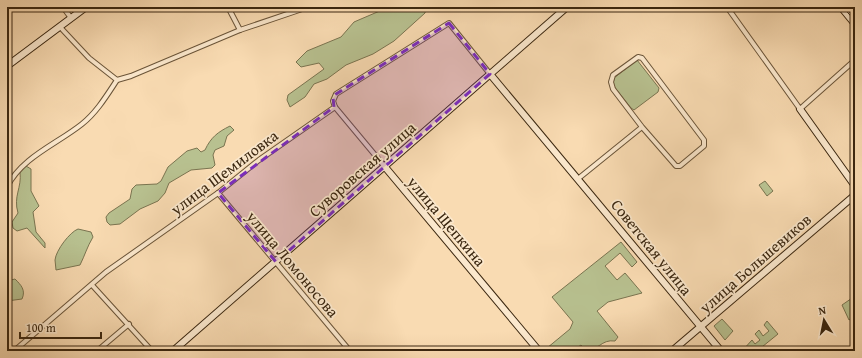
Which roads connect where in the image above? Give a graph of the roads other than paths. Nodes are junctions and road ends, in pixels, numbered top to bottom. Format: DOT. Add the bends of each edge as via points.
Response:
graph roads {
  1 [pos="63,7"];
  2 [pos="86,7"];
  3 [pos="228,7"];
  4 [pos="308,7"];
  5 [pos="567,7"];
  6 [pos="728,7"];
  7 [pos="841,7"];
  8 [pos="850,7"];
  9 [pos="855,13"];
  10 [pos="71,18"];
  11 [pos="855,24"];
  12 [pos="60,27"];
  13 [pos="240,30"];
  14 [pos="855,60"];
  15 [pos="7,66"];
  16 [pos="490,74"];
  17 [pos="117,80"];
  18 [pos="335,107"];
  19 [pos="800,109"];
  20 [pos="642,127"];
  21 [pos="385,167"];
  22 [pos="579,178"];
  23 [pos="855,186"];
  24 [pos="7,187"];
  25 [pos="218,193"];
  26 [pos="855,194"];
  27 [pos="276,262"];
  28 [pos="92,285"];
  29 [pos="128,324"];
  30 [pos="701,326"];
  31 [pos="14,351"];
  32 [pos="97,351"];
  33 [pos="152,351"];
  34 [pos="173,351"];
  35 [pos="350,351"];
  36 [pos="539,351"];
  37 [pos="672,351"];
  38 [pos="721,351"];
  1 -- 10 [label="street"];
  2 -- 10 [label="street"];
  3 -- 13 [label="street"];
  4 -- 13 [label="street"];
  5 -- 16 [label="street, Суворовская улица"];
  6 -- 19 [label="street"];
  7 -- 11 [label="street"];
  8 -- 9 [label="street"];
  10 -- 12 [label="street"];
  12 -- 15 [label="street"];
  12 -- 17 [label="street" via="89,58"];
  13 -- 17 [label="street"];
  14 -- 19 [label="street"];
  16 -- 18 [label="street, Советская улица" via="450,23 336,94 333,101"];
  16 -- 21 [label="street, Суворовская улица"];
  16 -- 22 [label="street, Советская улица"];
  17 -- 24 [label="street" via="97,109 82,124 23,166"];
  18 -- 21 [label="street, улица Щепкина"];
  18 -- 25 [label="street, улица Щемиловка" via="259,160"];
  19 -- 23 [label="street"];
  20 -- 20 [label="street" via="676,166 680,166 693,156 705,143 642,58 638,57 613,76 611,82 613,90"];
  20 -- 22 [label="street"];
  21 -- 27 [label="street, Суворовская улица"];
  21 -- 36 [label="street, улица Щепкина"];
  22 -- 30 [label="street, Советская улица"];
  25 -- 27 [label="street, улица Ломоносова"];
  25 -- 28 [label="street, улица Щемиловка" via="106,272"];
  26 -- 30 [label="street, улица Большевиков"];
  27 -- 34 [label="street, Суворовская улица"];
  27 -- 35 [label="street, улица Ломоносова"];
  28 -- 29 [label="street"];
  28 -- 31 [label="street, улица Щемиловка"];
  29 -- 32 [label="street"];
  29 -- 33 [label="street"];
  30 -- 37 [label="street, улица Большевиков"];
  30 -- 38 [label="street, Советская улица"];
}
